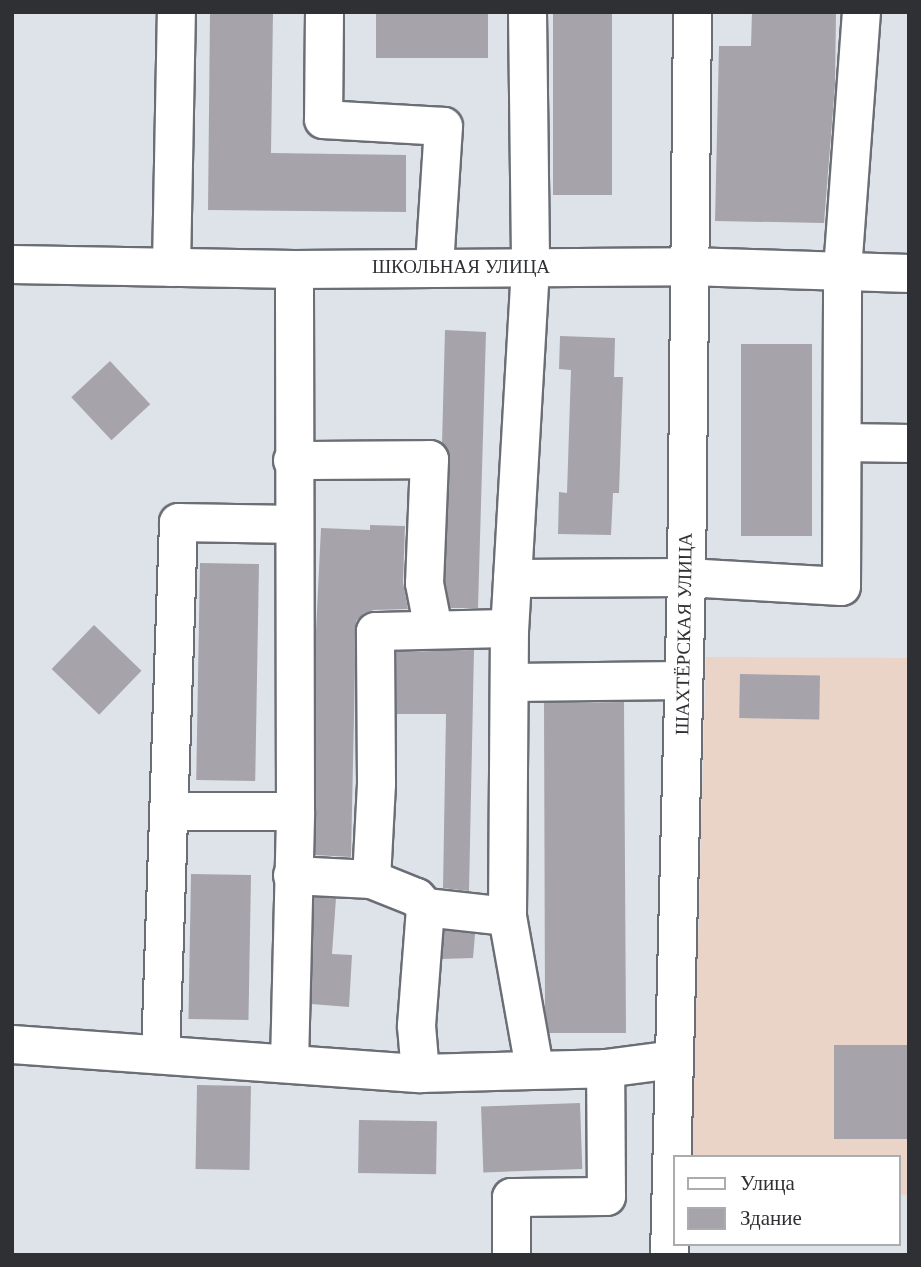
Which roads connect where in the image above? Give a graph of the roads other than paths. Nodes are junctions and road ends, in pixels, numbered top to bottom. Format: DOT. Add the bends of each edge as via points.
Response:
graph roads {
  1 [pos="176,12"];
  2 [pos="324,12"];
  3 [pos="527,12"];
  4 [pos="692,12"];
  5 [pos="861,12"];
  6 [pos="12,264"];
  7 [pos="688,266"];
  8 [pos="171,267"];
  9 [pos="434,267"];
  10 [pos="530,267"];
  11 [pos="294,269"];
  12 [pos="842,270"];
  13 [pos="909,273"];
  14 [pos="842,442"];
  15 [pos="909,443"];
  16 [pos="292,460"];
  17 [pos="294,524"];
  18 [pos="686,577"];
  19 [pos="512,578"];
  20 [pos="509,628"];
  21 [pos="433,629"];
  22 [pos="683,680"];
  23 [pos="509,682"];
  24 [pos="168,811"];
  25 [pos="295,811"];
  26 [pos="292,875"];
  27 [pos="371,880"];
  28 [pos="425,906"];
  29 [pos="507,916"];
  30 [pos="12,1044"];
  31 [pos="160,1054"];
  32 [pos="673,1059"];
  33 [pos="289,1063"];
  34 [pos="605,1068"];
  35 [pos="534,1069"];
  36 [pos="420,1073"];
  37 [pos="511,1255"];
  38 [pos="669,1255"];
  1 -- 8 [label="street"];
  2 -- 9 [label="street" via="323,119 443,126"];
  3 -- 10 [label="street"];
  4 -- 7 [label="street, ШАХТЁРСКАЯ УЛИЦА"];
  5 -- 12 [label="street"];
  6 -- 8 [label="street, ШКОЛЬНАЯ УЛИЦА"];
  7 -- 10 [label="street, ШКОЛЬНАЯ УЛИЦА"];
  7 -- 12 [label="street, ШКОЛЬНАЯ УЛИЦА"];
  7 -- 18 [label="street, ШАХТЁРСКАЯ УЛИЦА"];
  8 -- 11 [label="street, ШКОЛЬНАЯ УЛИЦА"];
  9 -- 10 [label="street, ШКОЛЬНАЯ УЛИЦА"];
  9 -- 11 [label="street, ШКОЛЬНАЯ УЛИЦА"];
  10 -- 19 [label="street"];
  11 -- 16 [label="street"];
  12 -- 13 [label="street, ШКОЛЬНАЯ УЛИЦА"];
  12 -- 14 [label="street"];
  14 -- 15 [label="street"];
  14 -- 18 [label="street" via="841,586"];
  16 -- 17 [label="street"];
  16 -- 21 [label="street" via="429,459 424,583"];
  17 -- 24 [label="street" via="178,522"];
  17 -- 25 [label="street"];
  18 -- 19 [label="street"];
  18 -- 22 [label="street, ШАХТЁРСКАЯ УЛИЦА"];
  19 -- 20 [label="street"];
  20 -- 21 [label="street"];
  20 -- 23 [label="street"];
  21 -- 27 [label="street" via="375,631"];
  22 -- 23 [label="street"];
  22 -- 32 [label="street, ШАХТЁРСКАЯ УЛИЦА"];
  23 -- 29 [label="street"];
  24 -- 25 [label="street"];
  24 -- 31 [label="street"];
  25 -- 26 [label="street"];
  26 -- 27 [label="street"];
  26 -- 33 [label="street"];
  27 -- 28 [label="street" via="416,897"];
  28 -- 29 [label="street"];
  28 -- 36 [label="street" via="416,1025"];
  29 -- 35 [label="street"];
  30 -- 31 [label="street"];
  31 -- 33 [label="street"];
  32 -- 34 [label="street"];
  32 -- 38 [label="street, ШАХТЁРСКАЯ УЛИЦА"];
  33 -- 36 [label="street"];
  34 -- 35 [label="street"];
  34 -- 37 [label="street" via="606,1196 511,1197"];
  35 -- 36 [label="street"];
}
